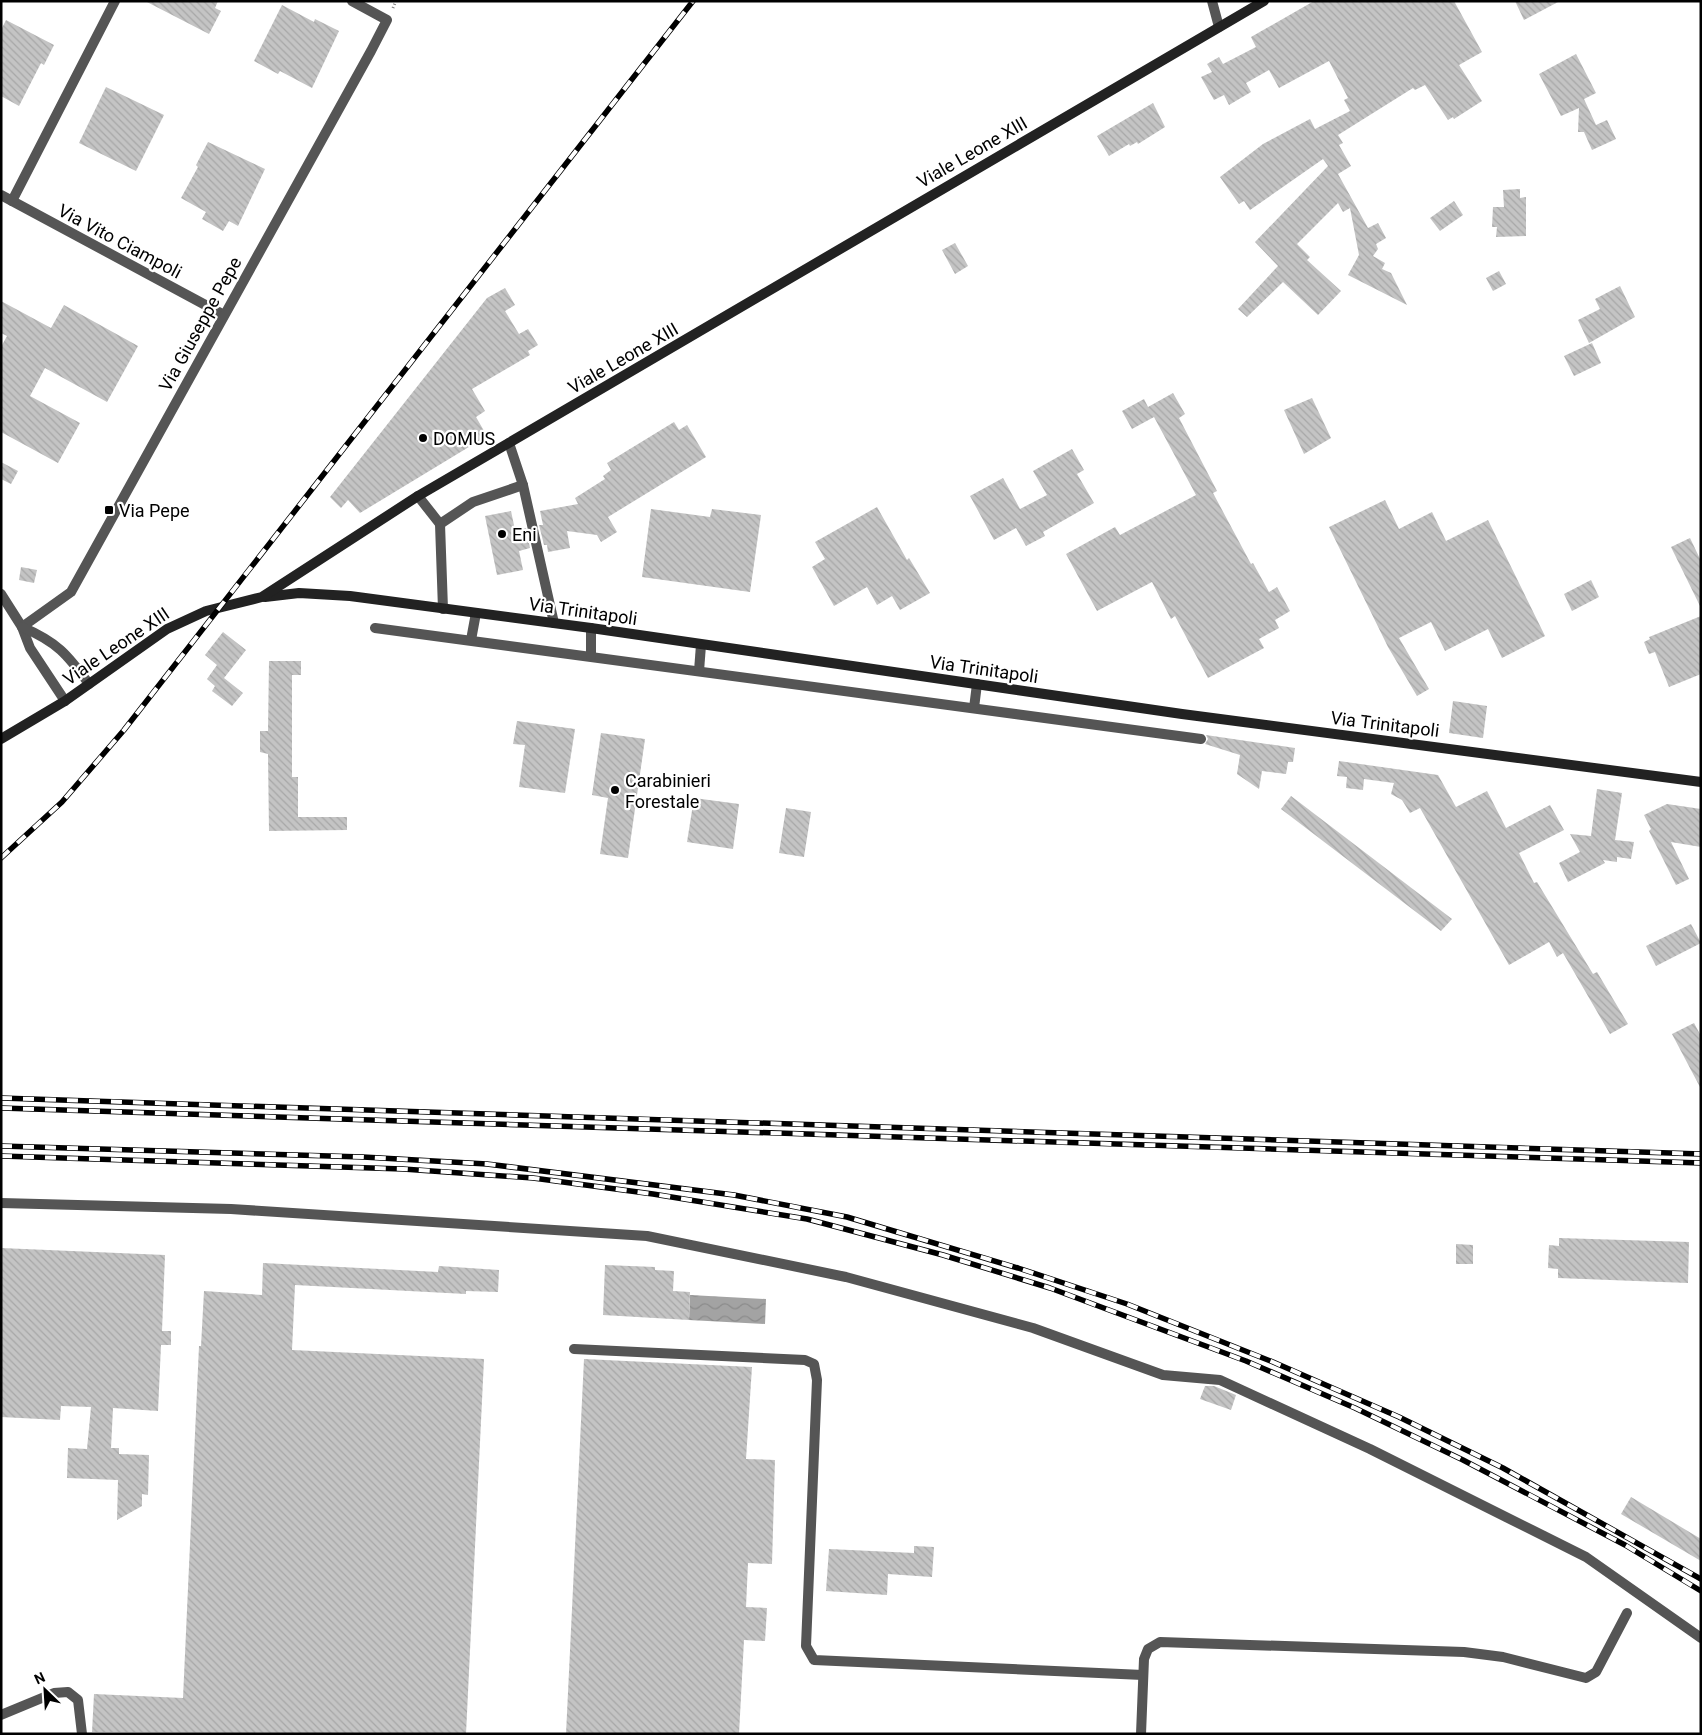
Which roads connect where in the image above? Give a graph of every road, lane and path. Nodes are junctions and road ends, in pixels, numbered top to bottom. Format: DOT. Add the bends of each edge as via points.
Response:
graph roads {
  1 [pos="115,1"];
  2 [pos="352,1"];
  3 [pos="1212,1"];
  4 [pos="1264,1"];
  5 [pos="1219,27"];
  6 [pos="1,195"];
  7 [pos="12,200"];
  8 [pos="224,315"];
  9 [pos="509,443"];
  10 [pos="523,485"];
  11 [pos="418,496"];
  12 [pos="440,524"];
  13 [pos="1,594"];
  14 [pos="262,597"];
  15 [pos="443,609"];
  16 [pos="476,613"];
  17 [pos="554,623"];
  18 [pos="22,627"];
  19 [pos="374,628"];
  20 [pos="592,628"];
  21 [pos="471,640"];
  22 [pos="701,645"];
  23 [pos="591,656"];
  24 [pos="698,671"];
  25 [pos="89,684"];
  26 [pos="977,684"];
  27 [pos="65,701"];
  28 [pos="974,708"];
  29 [pos="1,739"];
  30 [pos="1201,739"];
  31 [pos="1701,782"];
  32 [pos="1,1203"];
  33 [pos="574,1349"];
  34 [pos="1627,1613"];
  35 [pos="1701,1638"];
  36 [pos="1143,1675"];
  37 [pos="1,1715"];
  38 [pos="82,1734"];
  39 [pos="1141,1734"];
  1 -- 7 [label="street"];
  2 -- 8 [label="street, Via Giuseppe Pepe" via="387,20"];
  3 -- 5 [label="street"];
  4 -- 5 [label="main road, Viale Leone XIII"];
  5 -- 9 [label="main road, Viale Leone XIII"];
  6 -- 7 [label="street, Via Vito Ciampoli"];
  7 -- 8 [label="street, Via Vito Ciampoli"];
  8 -- 18 [label="street, Via Giuseppe Pepe" via="71,592"];
  9 -- 10 [label="street"];
  9 -- 11 [label="main road, Viale Leone XIII"];
  10 -- 12 [label="street" via="473,502"];
  10 -- 17 [label="street"];
  11 -- 12 [label="street"];
  11 -- 14 [label="main road, Viale Leone XIII"];
  12 -- 15 [label="street"];
  13 -- 18 [label="street"];
  14 -- 15 [label="main road, Via Trinitapoli" via="334,594"];
  14 -- 25 [label="main road, Viale Leone XIII" via="212,609 179,622"];
  15 -- 16 [label="main road, Via Trinitapoli"];
  16 -- 17 [label="main road, Via Trinitapoli"];
  16 -- 21 [label="street"];
  17 -- 20 [label="main road, Via Trinitapoli"];
  18 -- 25 [label="street" via="60,647"];
  18 -- 27 [label="street" via="30,648"];
  19 -- 21 [label="street"];
  20 -- 22 [label="main road, Via Trinitapoli"];
  20 -- 23 [label="street"];
  21 -- 23 [label="street"];
  22 -- 24 [label="street"];
  22 -- 26 [label="main road, Via Trinitapoli"];
  23 -- 24 [label="street"];
  24 -- 28 [label="street"];
  25 -- 27 [label="main road, Viale Leone XIII"];
  26 -- 28 [label="street"];
  26 -- 31 [label="main road, Via Trinitapoli"];
  27 -- 29 [label="main road, Viale Leone XIII"];
  28 -- 30 [label="street"];
  32 -- 35 [label="street" via="231,1209 648,1236 846,1278 1033,1328 1164,1375 1220,1380 1370,1448 1586,1557"];
  33 -- 36 [label="street" via="805,1360 814,1364 817,1373 806,1646 814,1660"];
  34 -- 36 [label="street" via="1596,1672 1586,1678 1503,1657 1464,1652 1165,1640 1148,1649"];
  36 -- 39 [label="street"];
  37 -- 38 [label="street" via="54,1693 68,1692 78,1700"];
}
